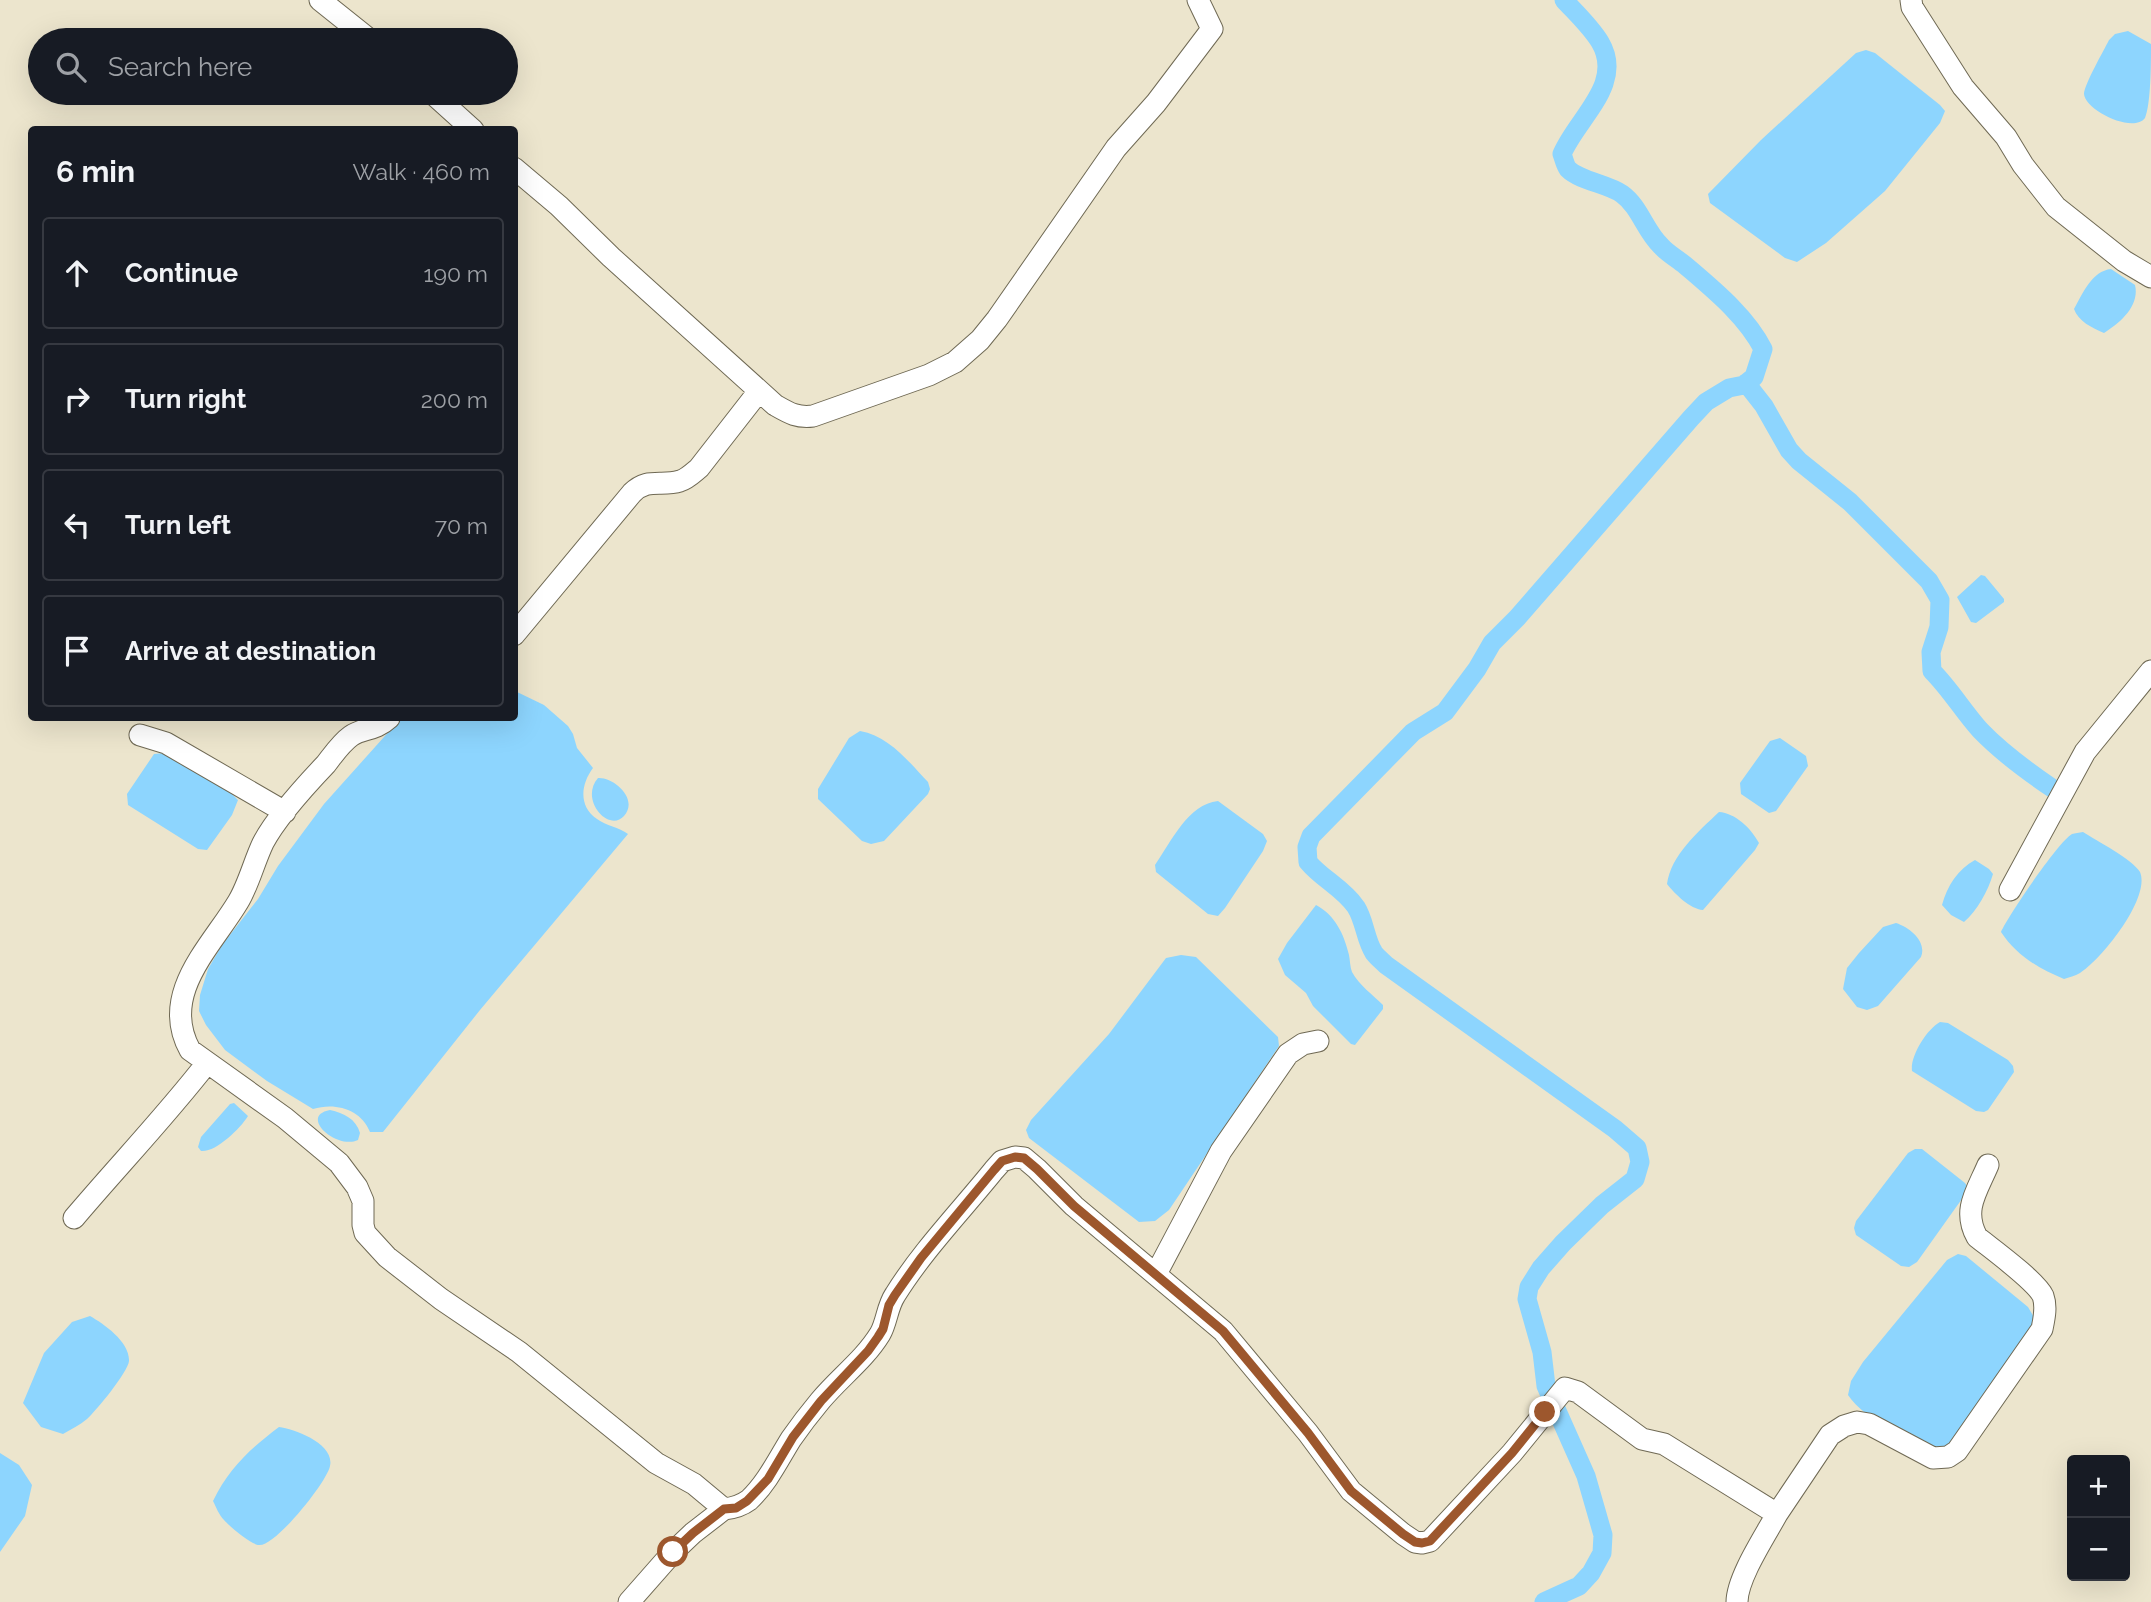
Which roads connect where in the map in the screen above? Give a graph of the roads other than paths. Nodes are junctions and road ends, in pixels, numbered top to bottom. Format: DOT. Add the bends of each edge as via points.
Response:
graph roads {
  1 [pos="320,0"];
  2 [pos="1198,0"];
  3 [pos="1911,0"];
  4 [pos="355,28"];
  5 [pos="445,105"];
  6 [pos="469,126"];
  7 [pos="518,171"];
  8 [pos="2151,277"];
  9 [pos="759,391"];
  10 [pos="518,630"];
  11 [pos="2151,671"];
  12 [pos="385,721"];
  13 [pos="140,735"];
  14 [pos="285,812"];
  15 [pos="2010,890"];
  16 [pos="1318,1041"];
  17 [pos="207,1063"];
  18 [pos="1987,1165"];
  19 [pos="74,1218"];
  20 [pos="1156,1273"];
  21 [pos="724,1509"];
  22 [pos="1777,1514"];
  23 [pos="629,1602"];
  24 [pos="1737,1602"];
  1 -- 4 [label="street"];
  2 -- 9 [label="street" via="1212,29 1116,148 997,319 956,362 813,416 793,415"];
  3 -- 8 [label="street" via="1963,87 2056,207"];
  5 -- 6 [label="street"];
  7 -- 9 [label="street"];
  9 -- 10 [label="street" via="688,477 647,483 632,493"];
  11 -- 15 [label="street" via="2085,752"];
  12 -- 14 [label="street" via="352,735"];
  13 -- 14 [label="street" via="166,743"];
  14 -- 17 [label="street" via="265,839 239,901 193,967 184,991 182,1036 190,1051"];
  16 -- 20 [label="street" via="1288,1054 1222,1151"];
  17 -- 19 [label="street"];
  17 -- 21 [label="street" via="339,1163 358,1187 365,1233 387,1257"];
  18 -- 22 [label="street" via="1971,1205 1972,1227 1977,1237 2043,1296 2042,1329 1957,1451 1933,1458 1869,1424 1844,1426 1830,1435"];
  20 -- 21 [label="street" via="1024,1158 1002,1161 921,1258 889,1305 878,1337 793,1437 768,1479 747,1501"];
  20 -- 22 [label="street" via="1237,1345 1351,1491 1415,1542 1430,1541 1565,1388 1578,1392 1642,1439 1664,1444"];
  21 -- 23 [label="street" via="673,1552"];
  22 -- 24 [label="street" via="1752,1559"];
}
